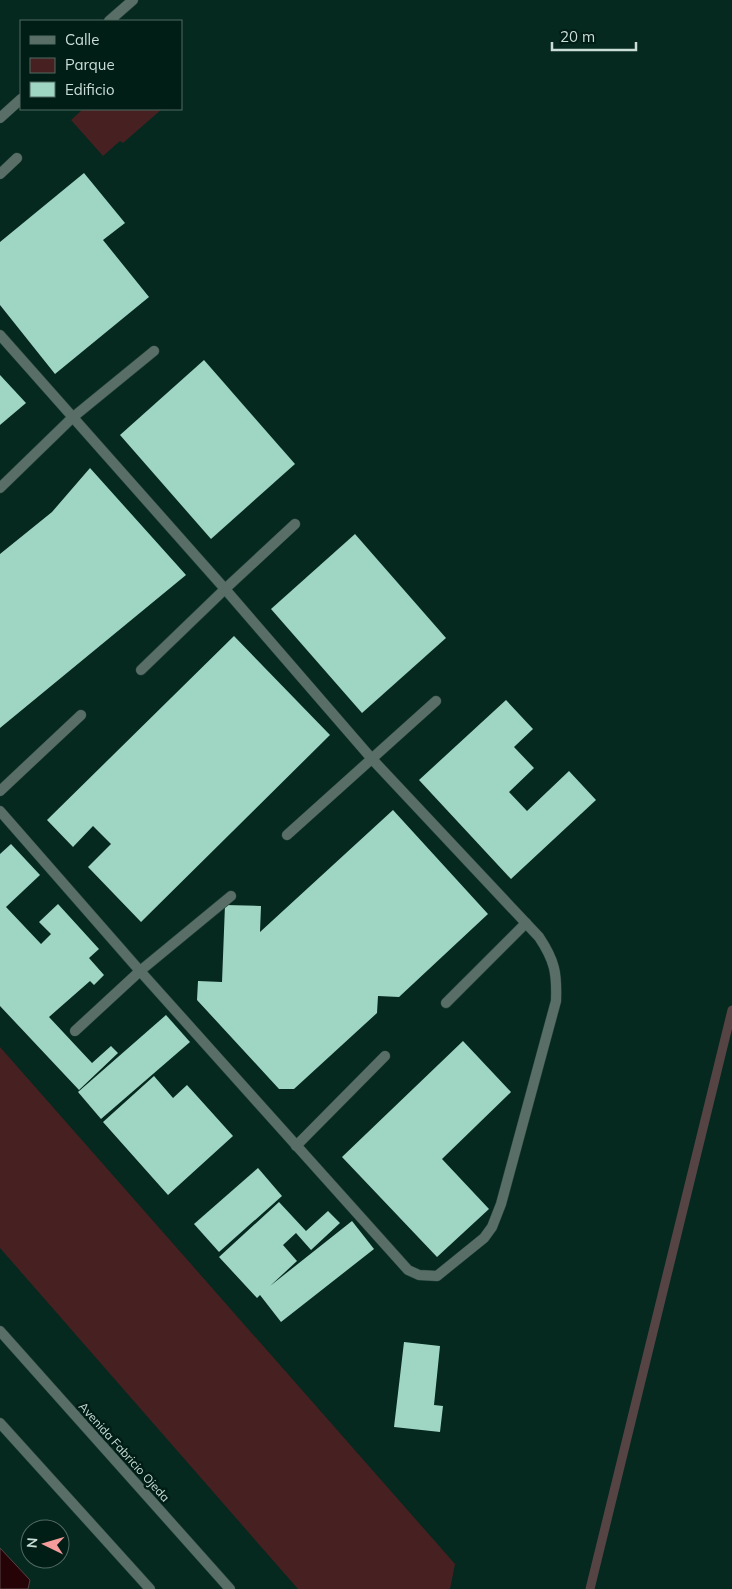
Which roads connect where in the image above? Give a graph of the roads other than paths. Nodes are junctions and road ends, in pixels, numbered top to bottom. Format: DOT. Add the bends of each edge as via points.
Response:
graph roads {
  1 [pos="133,0"];
  2 [pos="110,20"];
  3 [pos="20,100"];
  4 [pos="0,118"];
  5 [pos="17,158"];
  6 [pos="0,174"];
  7 [pos="0,335"];
  8 [pos="154,351"];
  9 [pos="72,418"];
  10 [pos="0,488"];
  11 [pos="296,524"];
  12 [pos="224,589"];
  13 [pos="142,670"];
  14 [pos="436,702"];
  15 [pos="81,715"];
  16 [pos="372,759"];
  17 [pos="0,791"];
  18 [pos="0,811"];
  19 [pos="287,835"];
  20 [pos="231,896"];
  21 [pos="526,923"];
  22 [pos="140,971"];
  23 [pos="446,1003"];
  24 [pos="75,1031"];
  25 [pos="386,1056"];
  26 [pos="296,1146"];
  27 [pos="0,1331"];
  28 [pos="0,1423"];
  29 [pos="150,1589"];
  30 [pos="230,1589"];
  1 -- 2 [label="street"];
  3 -- 4 [label="street"];
  5 -- 6 [label="street"];
  7 -- 9 [label="street"];
  8 -- 9 [label="street"];
  9 -- 10 [label="street"];
  9 -- 12 [label="street"];
  11 -- 12 [label="street"];
  12 -- 13 [label="street"];
  12 -- 16 [label="street"];
  14 -- 16 [label="street"];
  15 -- 17 [label="street"];
  16 -- 19 [label="street"];
  16 -- 21 [label="street"];
  18 -- 22 [label="street"];
  20 -- 22 [label="street"];
  21 -- 23 [label="street"];
  21 -- 26 [label="street" via="550,954 555,972 556,1001 501,1204 484,1238 437,1276 419,1275 408,1270"];
  22 -- 24 [label="street"];
  22 -- 26 [label="street"];
  25 -- 26 [label="street"];
  27 -- 30 [label="street, Avenida Fabricio Ojeda"];
  28 -- 29 [label="street"];
}
